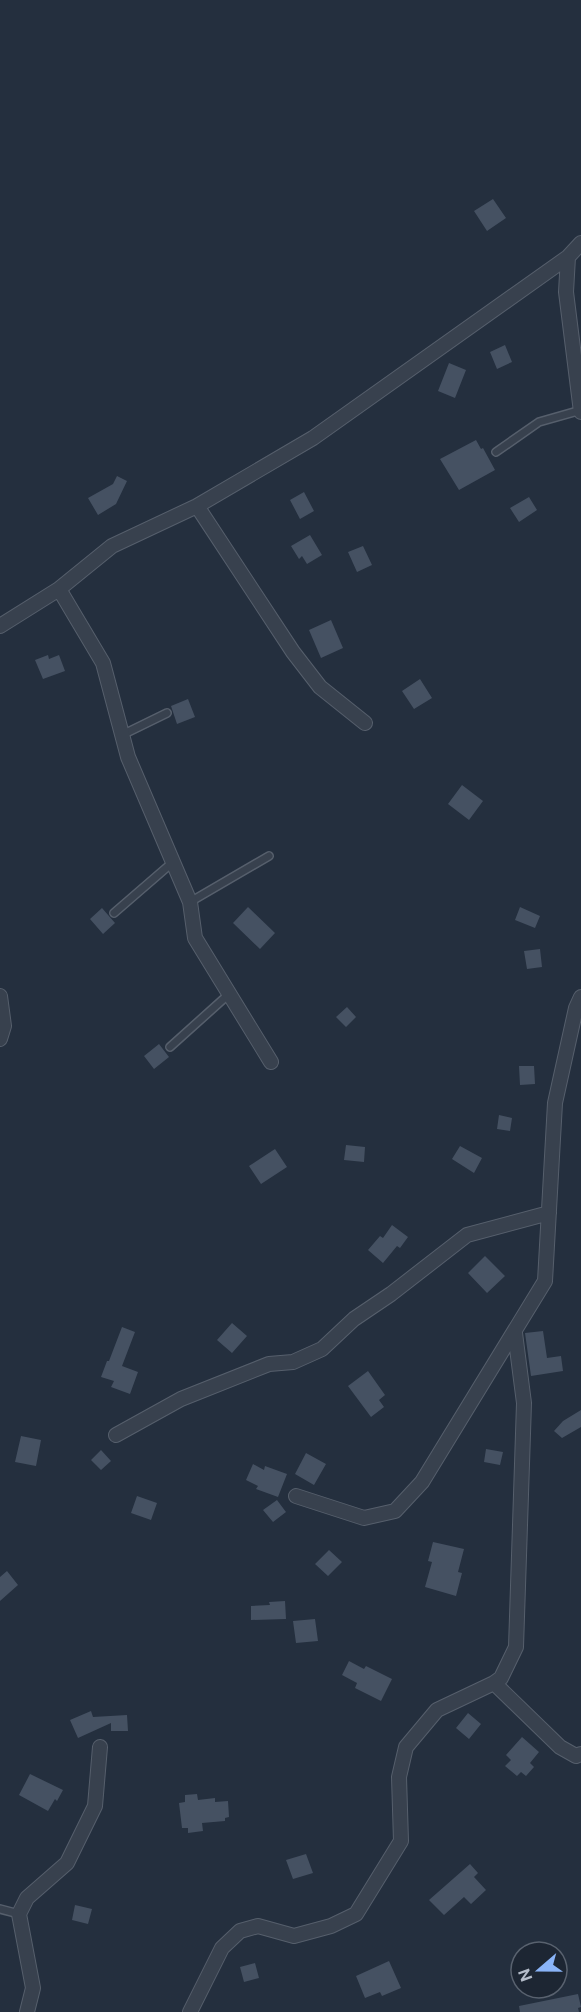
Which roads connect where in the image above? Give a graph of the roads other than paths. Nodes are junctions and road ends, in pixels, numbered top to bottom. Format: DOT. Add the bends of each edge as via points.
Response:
graph roads {
  1 [pos="581,243"];
  2 [pos="568,257"];
  3 [pos="581,411"];
  4 [pos="496,452"];
  5 [pos="197,506"];
  6 [pos="59,589"];
  7 [pos="0,626"];
  8 [pos="167,713"];
  9 [pos="365,723"];
  10 [pos="122,735"];
  11 [pos="269,856"];
  12 [pos="173,862"];
  13 [pos="190,902"];
  14 [pos="114,913"];
  15 [pos="229,994"];
  16 [pos="0,996"];
  17 [pos="581,996"];
  18 [pos="0,1039"];
  19 [pos="170,1047"];
  20 [pos="271,1062"];
  21 [pos="549,1213"];
  22 [pos="515,1333"];
  23 [pos="116,1435"];
  24 [pos="296,1496"];
  25 [pos="494,1683"];
  26 [pos="100,1747"];
  27 [pos="581,1754"];
  28 [pos="0,1909"];
  29 [pos="18,1914"];
  30 [pos="27,2012"];
  31 [pos="190,2012"];
  1 -- 2 [label="street"];
  2 -- 3 [label="street" via="566,292"];
  2 -- 5 [label="street" via="313,438"];
  3 -- 4 [label="lane" via="539,422"];
  5 -- 6 [label="street" via="112,546"];
  5 -- 9 [label="street" via="320,687"];
  6 -- 7 [label="street"];
  6 -- 10 [label="street" via="102,663"];
  8 -- 10 [label="lane"];
  10 -- 12 [label="street"];
  11 -- 13 [label="lane"];
  12 -- 13 [label="street"];
  12 -- 14 [label="lane"];
  13 -- 15 [label="street" via="195,938"];
  15 -- 19 [label="lane"];
  15 -- 20 [label="street"];
  16 -- 18 [label="street" via="4,1026"];
  17 -- 21 [label="street" via="555,1103"];
  21 -- 22 [label="street" via="545,1281"];
  21 -- 23 [label="street" via="467,1235 392,1294 354,1318 322,1349 293,1362 269,1364 181,1399"];
  22 -- 24 [label="street" via="422,1482 395,1511 364,1518"];
  22 -- 25 [label="street" via="524,1402 516,1647"];
  25 -- 27 [label="street" via="560,1747"];
  25 -- 31 [label="street" via="437,1710 406,1747 399,1777 401,1841 356,1914 294,1936 258,1926 240,1931 222,1948"];
  26 -- 29 [label="street" via="95,1806 67,1863 27,1898"];
  28 -- 29 [label="lane"];
  29 -- 30 [label="street" via="33,1988"];
}
